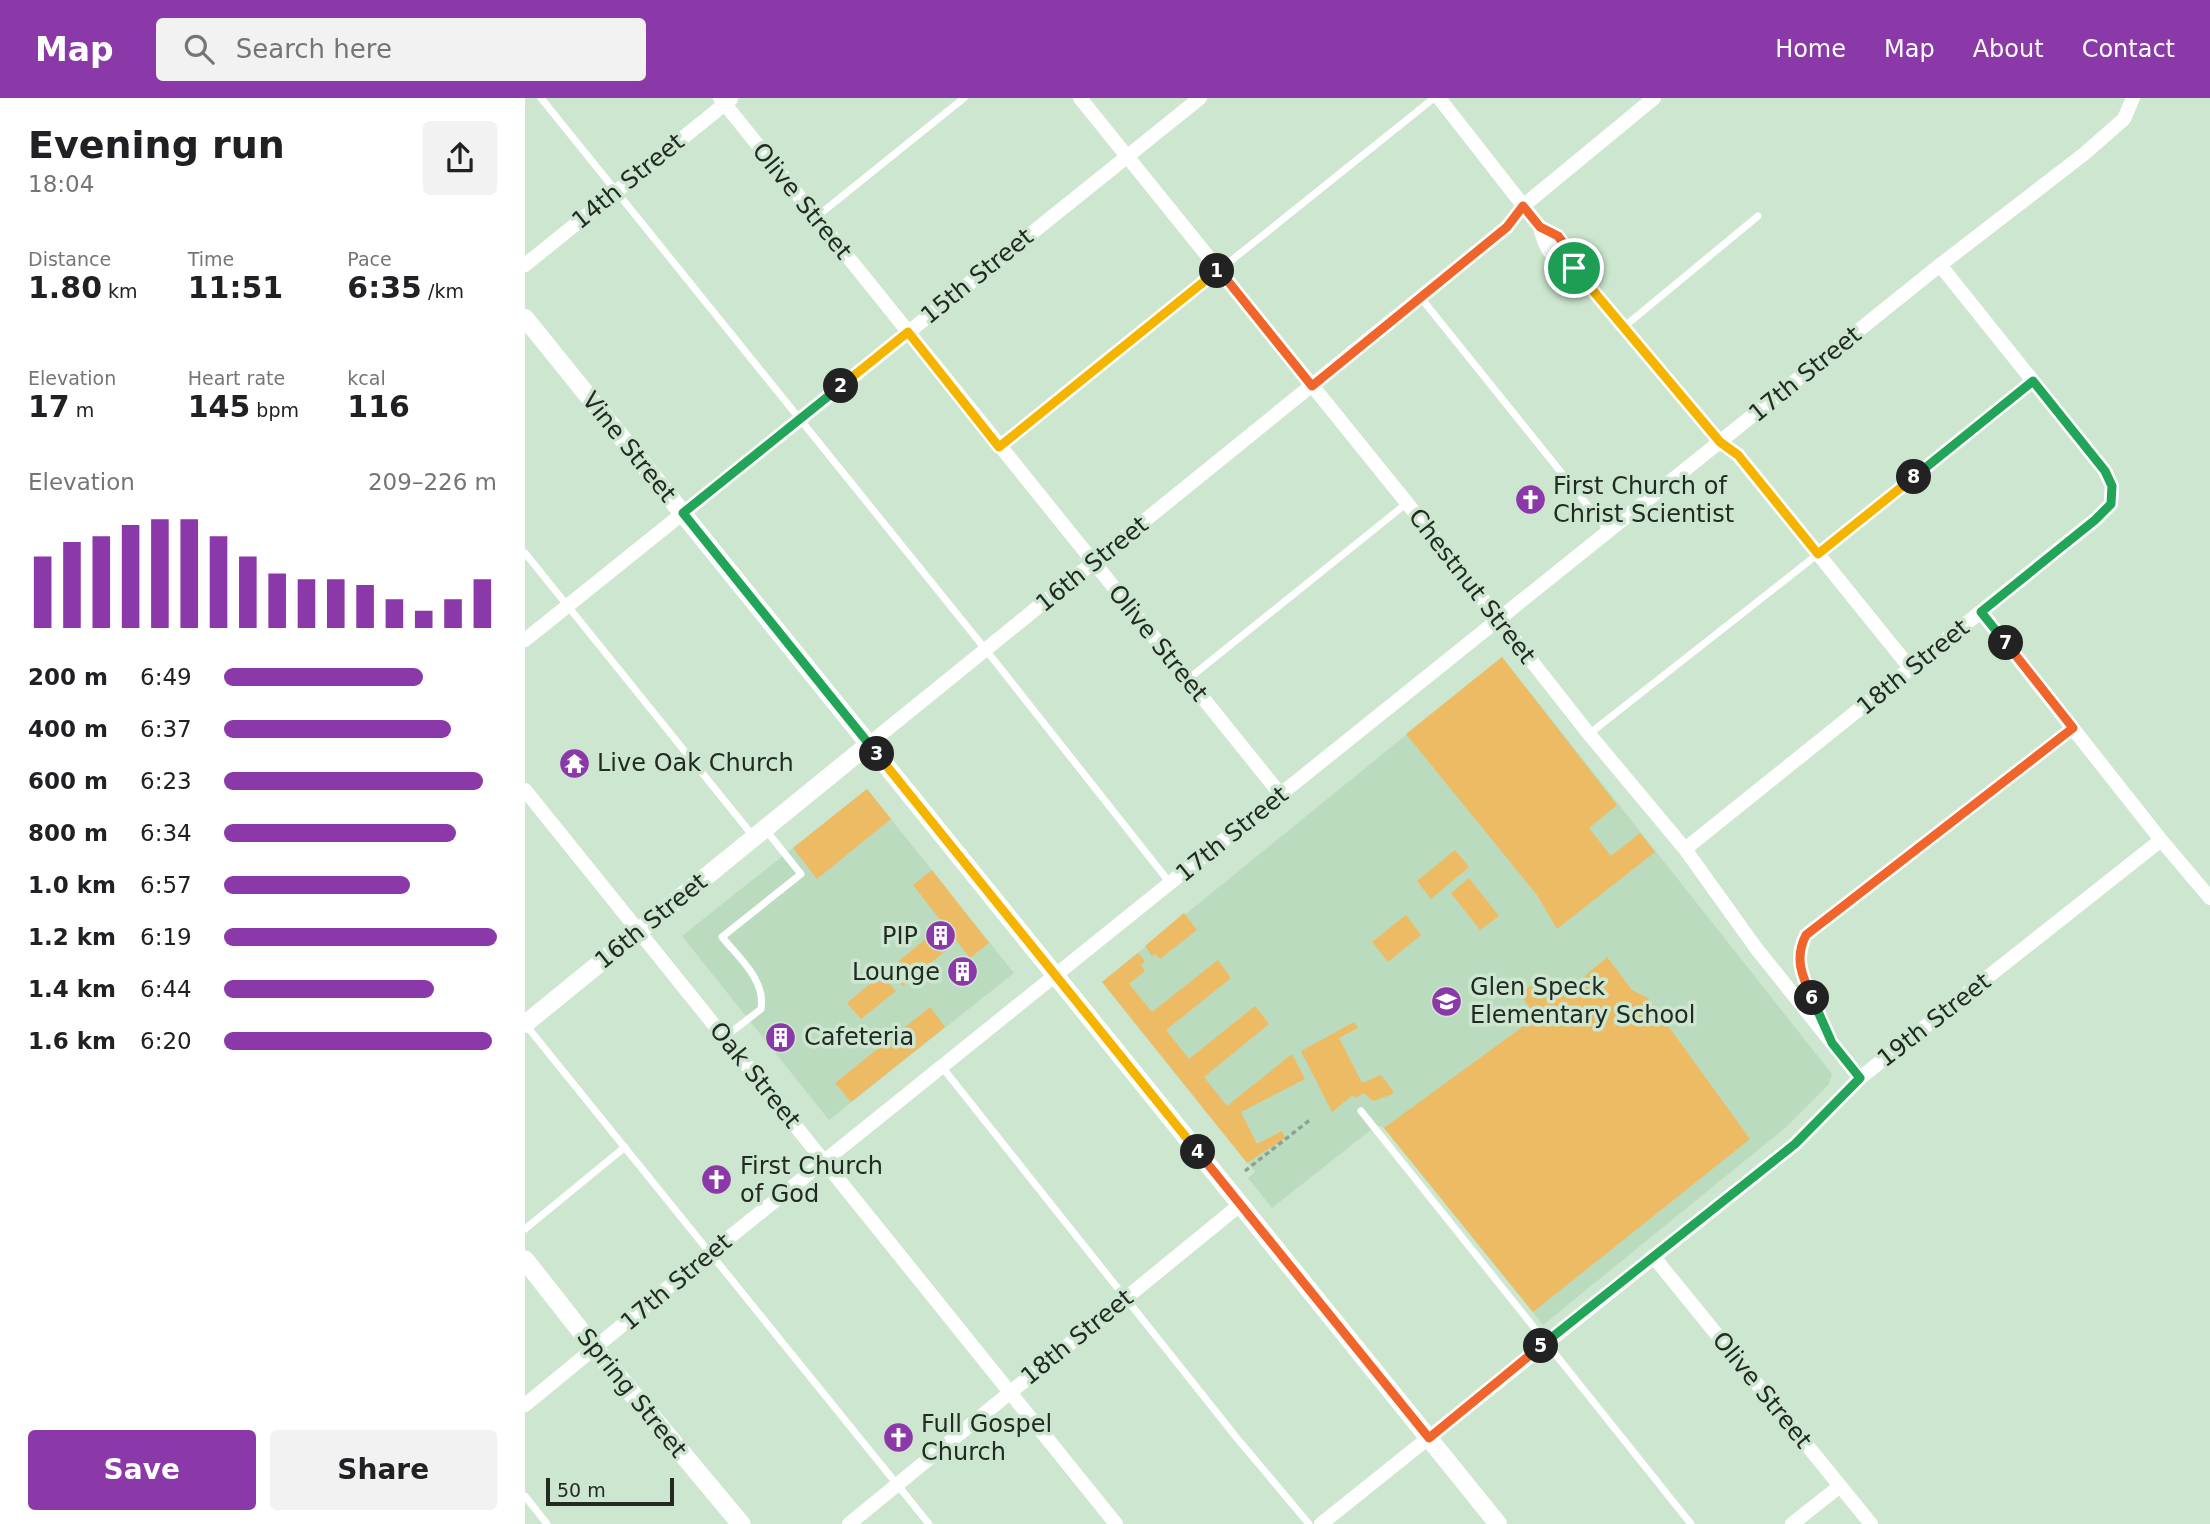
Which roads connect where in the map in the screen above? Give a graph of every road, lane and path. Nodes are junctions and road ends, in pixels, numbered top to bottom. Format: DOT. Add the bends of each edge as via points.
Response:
graph roads {
  1 [pos="541,98"];
  2 [pos="964,98"];
  3 [pos="1080,98"];
  4 [pos="1201,98"];
  5 [pos="1436,98"];
  6 [pos="1654,98"];
  7 [pos="2133,98"];
  8 [pos="725,100"];
  9 [pos="1127,156"];
  10 [pos="617,190"];
  11 [pos="1523,206"];
  12 [pos="1758,216"];
  13 [pos="815,218"];
  14 [pos="525,265"];
  15 [pos="1940,265"];
  16 [pos="1219,270"];
  17 [pos="1421,298"];
  18 [pos="525,318"];
  19 [pos="1625,327"];
  20 [pos="908,332"];
  21 [pos="2033,381"];
  22 [pos="1312,386"];
  23 [pos="800,419"];
  24 [pos="1720,442"];
  25 [pos="999,447"];
  26 [pos="1406,503"];
  27 [pos="683,513"];
  28 [pos="1609,532"];
  29 [pos="525,553"];
  30 [pos="1818,554"];
  31 [pos="1093,564"];
  32 [pos="568,606"];
  33 [pos="1981,612"];
  34 [pos="1499,620"];
  35 [pos="525,640"];
  36 [pos="986,650"];
  37 [pos="1911,669"];
  38 [pos="1187,680"];
  39 [pos="2073,728"];
  40 [pos="1589,734"];
  41 [pos="869,744"];
  42 [pos="525,790"];
  43 [pos="1281,795"];
  44 [pos="759,832"];
  45 [pos="2161,840"];
  46 [pos="1685,849"];
  47 [pos="1170,883"];
  48 [pos="2210,898"];
  49 [pos="639,931"];
  50 [pos="1055,976"];
  51 [pos="525,1024"];
  52 [pos="725,1037"];
  53 [pos="1832,1043"];
  54 [pos="942,1067"];
  55 [pos="1860,1078"];
  56 [pos="1361,1111"];
  57 [pos="1311,1119"];
  58 [pos="625,1147"];
  59 [pos="825,1160"];
  60 [pos="1245,1171"];
  61 [pos="1241,1204"];
  62 [pos="525,1229"];
  63 [pos="710,1253"];
  64 [pos="1653,1256"];
  65 [pos="525,1260"];
  66 [pos="1127,1296"];
  67 [pos="1545,1343"];
  68 [pos="595,1349"];
  69 [pos="1010,1392"];
  70 [pos="525,1405"];
  71 [pos="1429,1438"];
  72 [pos="897,1485"];
  73 [pos="1840,1486"];
  74 [pos="525,1496"];
  75 [pos="547,1524"];
  76 [pos="741,1524"];
  77 [pos="849,1524"];
  78 [pos="929,1524"];
  79 [pos="1116,1524"];
  80 [pos="1309,1524"];
  81 [pos="1321,1524"];
  82 [pos="1498,1524"];
  83 [pos="1691,1524"];
  84 [pos="1792,1524"];
  85 [pos="1871,1524"];
  1 -- 10 [label="lane"];
  2 -- 13 [label="lane"];
  3 -- 9 [label="street, Chestnut Street"];
  4 -- 9 [label="street, 15th Street"];
  5 -- 11 [label="street"];
  5 -- 16 [label="lane"];
  6 -- 11 [label="street, 16th Street"];
  7 -- 15 [label="street, 17th Street" via="2124,119 2084,154"];
  8 -- 10 [label="street, 14th Street"];
  8 -- 13 [label="street, Olive Street"];
  9 -- 16 [label="street, Chestnut Street"];
  9 -- 20 [label="street, 15th Street"];
  10 -- 14 [label="street, 14th Street"];
  10 -- 23 [label="lane"];
  11 -- 17 [label="street, 16th Street" via="1507,227"];
  11 -- 19 [label="street" via="1540,227 1545,246 1554,257 1574,268"];
  12 -- 19 [label="lane"];
  13 -- 20 [label="street, Olive Street"];
  15 -- 21 [label="street"];
  15 -- 24 [label="street, 17th Street"];
  16 -- 22 [label="street, Chestnut Street"];
  16 -- 25 [label="lane"];
  17 -- 22 [label="street, 16th Street"];
  17 -- 28 [label="lane"];
  18 -- 27 [label="street, Vine Street"];
  19 -- 24 [label="street"];
  20 -- 23 [label="street, 15th Street"];
  20 -- 25 [label="street, Olive Street"];
  21 -- 30 [label="lane"];
  21 -- 33 [label="street, 18th Street" via="2105,471 2112,486 2111,504"];
  22 -- 26 [label="street, Chestnut Street"];
  22 -- 31 [label="street, 16th Street"];
  23 -- 27 [label="street, 15th Street"];
  23 -- 36 [label="lane"];
  24 -- 28 [label="street, 17th Street"];
  24 -- 30 [label="street" via="1738,455"];
  25 -- 31 [label="street, Olive Street"];
  26 -- 34 [label="street, Chestnut Street"];
  26 -- 38 [label="lane"];
  27 -- 32 [label="street, 15th Street"];
  27 -- 41 [label="street, Vine Street"];
  28 -- 34 [label="street, 17th Street"];
  29 -- 32 [label="lane"];
  30 -- 37 [label="street"];
  30 -- 40 [label="lane"];
  31 -- 36 [label="street, 16th Street"];
  31 -- 38 [label="street, Olive Street"];
  32 -- 35 [label="street, 15th Street"];
  32 -- 44 [label="lane"];
  33 -- 37 [label="street, 18th Street"];
  33 -- 39 [label="street"];
  34 -- 40 [label="street, Chestnut Street"];
  34 -- 43 [label="street, 17th Street"];
  36 -- 41 [label="street, 16th Street"];
  36 -- 47 [label="lane"];
  37 -- 46 [label="street, 18th Street"];
  38 -- 43 [label="street, Olive Street"];
  39 -- 45 [label="street"];
  39 -- 53 [label="lane" via="1806,935 1800,947 1802,976"];
  40 -- 46 [label="street, Chestnut Street"];
  41 -- 44 [label="street, 16th Street"];
  41 -- 50 [label="street, Vine Street"];
  42 -- 49 [label="street, Oak Street"];
  43 -- 47 [label="street, 17th Street"];
  44 -- 49 [label="street, 16th Street"];
  44 -- 52 [label="lane" via="801,874 722,937 757,981 763,996 761,1009"];
  45 -- 48 [label="street"];
  45 -- 55 [label="street, 19th Street"];
  46 -- 53 [label="street, Chestnut Street"];
  47 -- 50 [label="street, 17th Street"];
  49 -- 51 [label="street, 16th Street"];
  49 -- 52 [label="street, Oak Street"];
  50 -- 54 [label="street, 17th Street"];
  50 -- 61 [label="street, Vine Street"];
  51 -- 58 [label="lane"];
  52 -- 59 [label="street, Oak Street"];
  53 -- 55 [label="street, Chestnut Street"];
  54 -- 59 [label="street, 17th Street"];
  54 -- 66 [label="lane"];
  55 -- 64 [label="street, 19th Street" via="1795,1144"];
  56 -- 67 [label="lane"];
  57 -- 60 [label="path"];
  58 -- 62 [label="lane"];
  58 -- 63 [label="lane"];
  59 -- 63 [label="street, 17th Street"];
  59 -- 69 [label="street, Oak Street"];
  61 -- 66 [label="street, 18th Street"];
  61 -- 71 [label="street, Vine Street"];
  63 -- 68 [label="street, 17th Street"];
  63 -- 72 [label="lane"];
  64 -- 67 [label="street, 19th Street"];
  64 -- 73 [label="street, Olive Street"];
  65 -- 68 [label="main road, Spring Street"];
  66 -- 69 [label="street, 18th Street"];
  66 -- 80 [label="lane"];
  67 -- 71 [label="street, 19th Street"];
  67 -- 83 [label="lane"];
  68 -- 70 [label="street, 17th Street"];
  68 -- 76 [label="main road, Spring Street"];
  69 -- 72 [label="street, 18th Street"];
  69 -- 79 [label="street, Oak Street"];
  71 -- 81 [label="street, 19th Street"];
  71 -- 82 [label="street, Vine Street"];
  72 -- 77 [label="street, 18th Street"];
  72 -- 78 [label="lane"];
  73 -- 84 [label="street"];
  73 -- 85 [label="street, Olive Street"];
  74 -- 75 [label="lane"];
}
